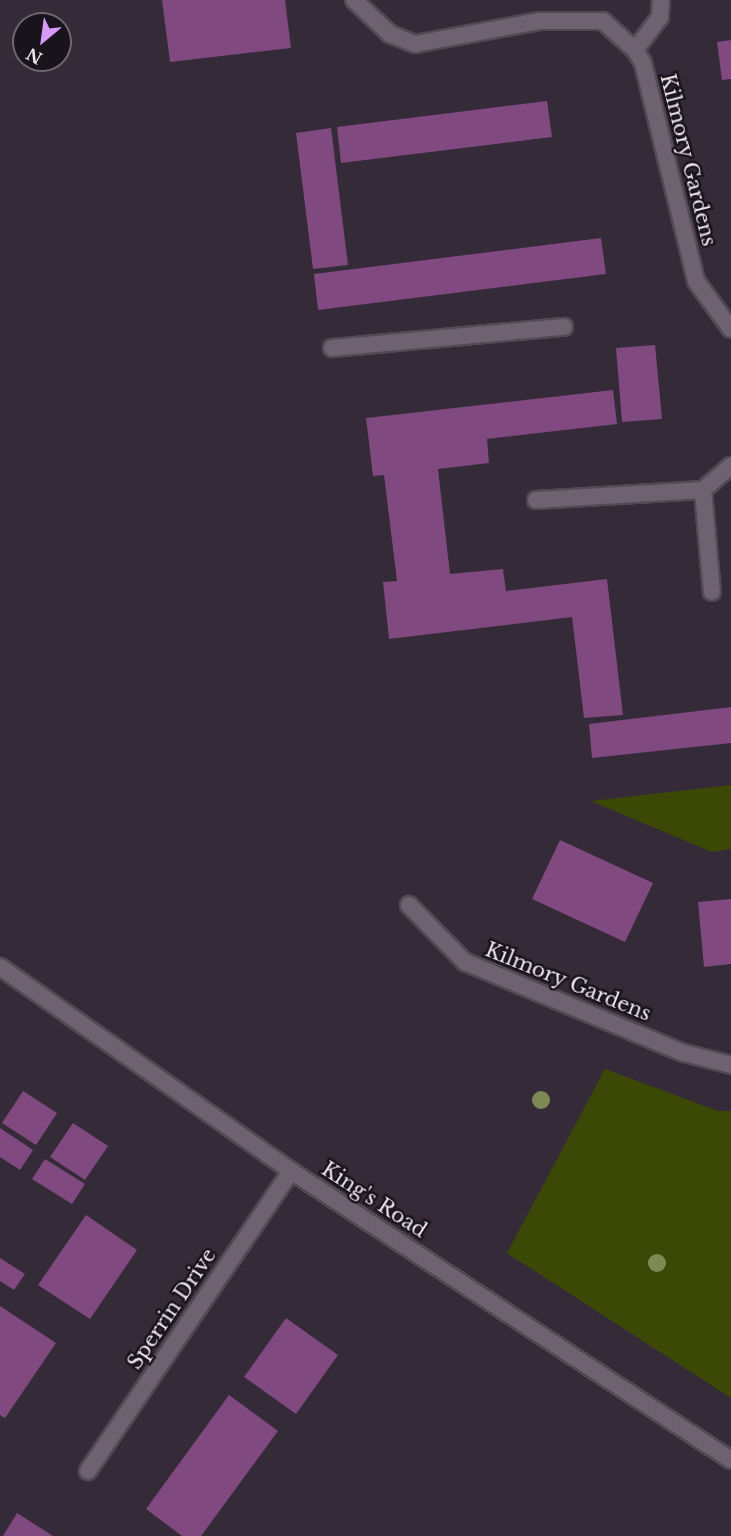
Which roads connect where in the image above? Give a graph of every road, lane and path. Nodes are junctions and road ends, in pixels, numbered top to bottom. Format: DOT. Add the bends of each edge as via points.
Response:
graph roads {
  1 [pos="354,0"];
  2 [pos="661,0"];
  3 [pos="635,50"];
  4 [pos="564,327"];
  5 [pos="731,329"];
  6 [pos="332,348"];
  7 [pos="731,466"];
  8 [pos="703,490"];
  9 [pos="536,500"];
  10 [pos="712,592"];
  11 [pos="409,905"];
  12 [pos="0,967"];
  13 [pos="731,1065"];
  14 [pos="291,1171"];
  15 [pos="731,1460"];
  16 [pos="88,1471"];
  1 -- 3 [label="street" via="390,34 415,44 539,21 603,21"];
  2 -- 3 [label="street" via="660,17"];
  3 -- 5 [label="street, Kilmory Gardens" via="643,63 696,281"];
  4 -- 6 [label="street"];
  7 -- 8 [label="street"];
  8 -- 9 [label="street"];
  8 -- 10 [label="street"];
  11 -- 13 [label="street, Kilmory Gardens" via="465,962 684,1053"];
  12 -- 14 [label="street, King's Road"];
  14 -- 15 [label="street, King's Road"];
  14 -- 16 [label="street, Sperrin Drive"];
}
